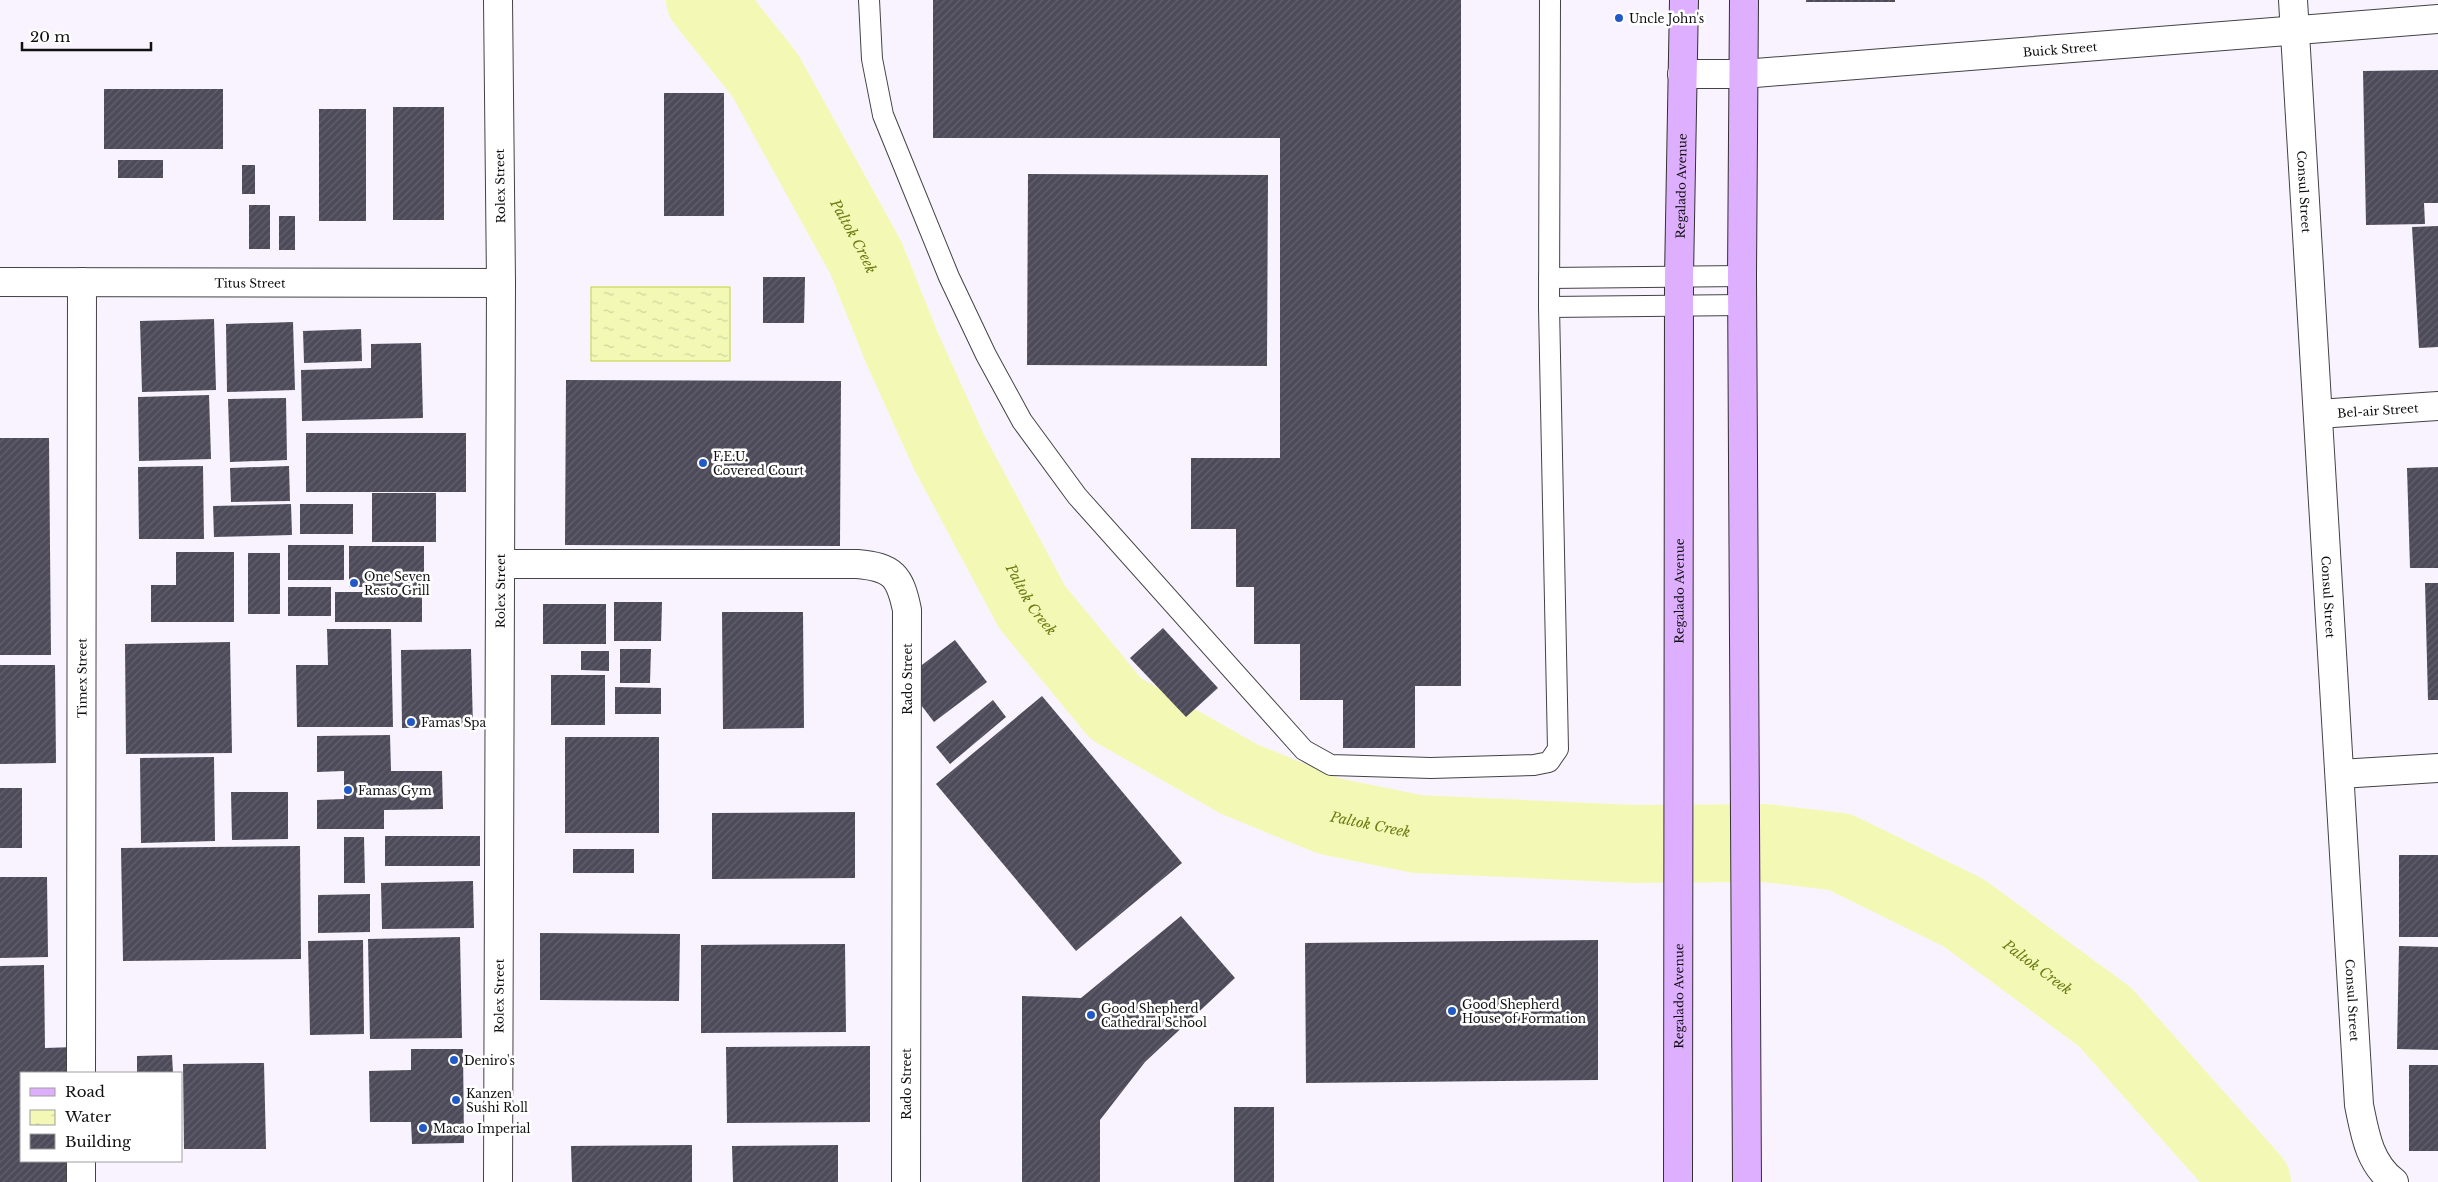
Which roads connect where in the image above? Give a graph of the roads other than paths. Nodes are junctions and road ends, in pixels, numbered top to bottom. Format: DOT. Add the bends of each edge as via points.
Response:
graph roads {
  1 [pos="869,0"];
  2 [pos="1550,0"];
  3 [pos="1684,0"];
  4 [pos="1744,0"];
  5 [pos="2293,0"];
  6 [pos="498,12"];
  7 [pos="2438,19"];
  8 [pos="2295,29"];
  9 [pos="1682,74"];
  10 [pos="1743,74"];
  11 [pos="1742,276"];
  12 [pos="1679,277"];
  13 [pos="1548,278"];
  14 [pos="0,282"];
  15 [pos="82,282"];
  16 [pos="501,283"];
  17 [pos="1743,305"];
  18 [pos="1680,306"];
  19 [pos="1548,307"];
  20 [pos="2438,406"];
  21 [pos="2318,414"];
  22 [pos="500,564"];
  23 [pos="2438,768"];
  24 [pos="2340,774"];
  25 [pos="81,1072"];
  26 [pos="81,1162"];
  27 [pos="81,1182"];
  28 [pos="498,1182"];
  29 [pos="906,1182"];
  30 [pos="1678,1182"];
  31 [pos="1747,1182"];
  32 [pos="2394,1182"];
  1 -- 19 [label="lane" via="872,59 883,115 949,277 986,356 1022,421 1077,496 1304,750 1331,765 1431,768 1534,765 1549,762 1558,748"];
  2 -- 13 [label="lane"];
  3 -- 9 [label="main road, Regalado Avenue"];
  4 -- 10 [label="main road"];
  5 -- 8 [label="street, Consul Street"];
  6 -- 16 [label="street, Rolex Street"];
  7 -- 8 [label="street, Buick Street"];
  8 -- 10 [label="street, Buick Street"];
  8 -- 21 [label="street, Consul Street"];
  9 -- 10 [label="street, Buick Street"];
  9 -- 12 [label="main road, Regalado Avenue"];
  10 -- 11 [label="main road"];
  11 -- 12 [label="lane"];
  11 -- 17 [label="main road"];
  12 -- 13 [label="lane"];
  12 -- 18 [label="main road, Regalado Avenue"];
  13 -- 19 [label="lane"];
  14 -- 15 [label="street, Titus Street"];
  15 -- 16 [label="street, Titus Street"];
  15 -- 25 [label="street, Timex Street"];
  16 -- 22 [label="street, Rolex Street"];
  17 -- 18 [label="lane"];
  17 -- 31 [label="main road"];
  18 -- 19 [label="lane"];
  18 -- 30 [label="main road, Regalado Avenue"];
  20 -- 21 [label="street, Bel-air Street"];
  21 -- 24 [label="street, Consul Street"];
  22 -- 28 [label="street, Rolex Street"];
  22 -- 29 [label="street, Rado Street" via="857,564 893,573 902,587 907,610"];
  23 -- 24 [label="street"];
  24 -- 32 [label="street, Consul Street" via="2358,1105 2368,1144 2381,1173"];
  26 -- 27 [label="street"];
}
